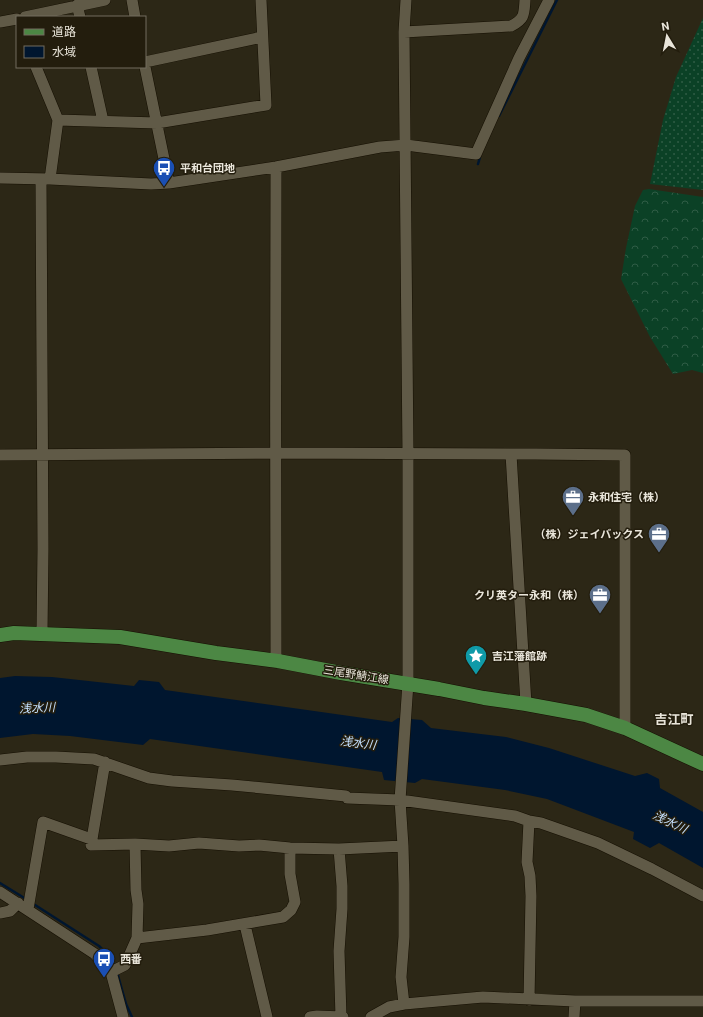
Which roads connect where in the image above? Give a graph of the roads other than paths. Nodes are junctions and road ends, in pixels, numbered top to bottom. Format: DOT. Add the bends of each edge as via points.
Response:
graph roads {
  1 [pos="106,0"];
  2 [pos="132,0"];
  3 [pos="261,0"];
  4 [pos="406,0"];
  5 [pos="525,0"];
  6 [pos="549,0"];
  7 [pos="77,5"];
  8 [pos="29,16"];
  9 [pos="80,16"];
  10 [pos="135,16"];
  11 [pos="16,19"];
  12 [pos="0,22"];
  13 [pos="404,32"];
  14 [pos="262,37"];
  15 [pos="146,62"];
  16 [pos="36,68"];
  17 [pos="91,68"];
  18 [pos="145,68"];
  19 [pos="58,120"];
  20 [pos="103,122"];
  21 [pos="157,123"];
  22 [pos="406,145"];
  23 [pos="276,167"];
  24 [pos="0,178"];
  25 [pos="46,179"];
  26 [pos="169,183"];
  27 [pos="276,453"];
  28 [pos="408,454"];
  29 [pos="511,454"];
  30 [pos="0,455"];
  31 [pos="42,455"];
  32 [pos="42,633"];
  33 [pos="0,635"];
  34 [pos="278,661"];
  35 [pos="408,683"];
  36 [pos="526,704"];
  37 [pos="625,728"];
  38 [pos="0,760"];
  39 [pos="105,762"];
  40 [pos="703,764"];
  41 [pos="400,800"];
  42 [pos="530,821"];
  43 [pos="91,839"];
  44 [pos="135,844"];
  45 [pos="403,846"];
  46 [pos="290,848"];
  47 [pos="339,849"];
  48 [pos="0,892"];
  49 [pos="703,896"];
  50 [pos="26,904"];
  51 [pos="0,913"];
  52 [pos="245,924"];
  53 [pos="137,938"];
  54 [pos="115,970"];
  55 [pos="529,1000"];
  56 [pos="575,1001"];
  57 [pos="703,1001"];
  58 [pos="404,1004"];
  59 [pos="123,1017"];
  60 [pos="267,1017"];
  61 [pos="310,1017"];
  62 [pos="342,1017"];
  63 [pos="371,1017"];
  64 [pos="574,1017"];
  1 -- 7 [label="street"];
  2 -- 10 [label="street"];
  3 -- 14 [label="street"];
  4 -- 13 [label="street"];
  5 -- 13 [label="street" via="523,17 511,26"];
  6 -- 22 [label="street" via="519,58 476,154"];
  7 -- 8 [label="street"];
  7 -- 9 [label="street"];
  11 -- 12 [label="street"];
  13 -- 22 [label="street"];
  14 -- 15 [label="street"];
  14 -- 21 [label="street" via="266,105"];
  16 -- 19 [label="street"];
  17 -- 20 [label="street"];
  18 -- 21 [label="street"];
  19 -- 20 [label="street"];
  19 -- 25 [label="street"];
  20 -- 21 [label="street"];
  21 -- 26 [label="street"];
  22 -- 23 [label="street" via="380,147"];
  22 -- 28 [label="street"];
  23 -- 26 [label="street"];
  23 -- 27 [label="street"];
  24 -- 25 [label="street"];
  25 -- 26 [label="street"];
  25 -- 31 [label="street"];
  27 -- 28 [label="street"];
  27 -- 31 [label="street"];
  27 -- 34 [label="street"];
  28 -- 29 [label="street"];
  28 -- 35 [label="street"];
  29 -- 36 [label="street"];
  29 -- 37 [label="street" via="625,455"];
  30 -- 31 [label="street"];
  31 -- 32 [label="street"];
  32 -- 33 [label="main road, 三尾野鯖江線"];
  32 -- 34 [label="main road, 三尾野鯖江線" via="120,637"];
  34 -- 35 [label="main road, 三尾野鯖江線"];
  35 -- 36 [label="main road, 三尾野鯖江線"];
  35 -- 41 [label="street"];
  36 -- 37 [label="main road, 三尾野鯖江線" via="586,715"];
  37 -- 40 [label="main road, 三尾野鯖江線"];
  38 -- 39 [label="street" via="56,756"];
  39 -- 41 [label="street" via="149,778 172,781 311,792 347,798"];
  39 -- 43 [label="street"];
  41 -- 42 [label="street" via="516,816"];
  41 -- 45 [label="street"];
  42 -- 49 [label="street" via="598,843 652,868"];
  42 -- 55 [label="street" via="527,862 531,896"];
  43 -- 44 [label="street" via="91,845"];
  43 -- 50 [label="street" via="43,822"];
  44 -- 46 [label="street" via="259,845"];
  44 -- 53 [label="street"];
  45 -- 47 [label="street"];
  45 -- 58 [label="street" via="404,937 401,977"];
  46 -- 47 [label="street"];
  46 -- 52 [label="street" via="290,874 295,902 291,910 283,917"];
  47 -- 62 [label="street" via="342,886 339,951"];
  48 -- 50 [label="street"];
  50 -- 51 [label="street"];
  50 -- 54 [label="street"];
  52 -- 53 [label="street"];
  52 -- 60 [label="street"];
  53 -- 54 [label="street" via="125,965"];
  54 -- 59 [label="street"];
  55 -- 56 [label="street"];
  55 -- 58 [label="street" via="483,997"];
  56 -- 57 [label="street"];
  56 -- 64 [label="street"];
  58 -- 63 [label="street" via="389,1007"];
  61 -- 62 [label="street"];
}
